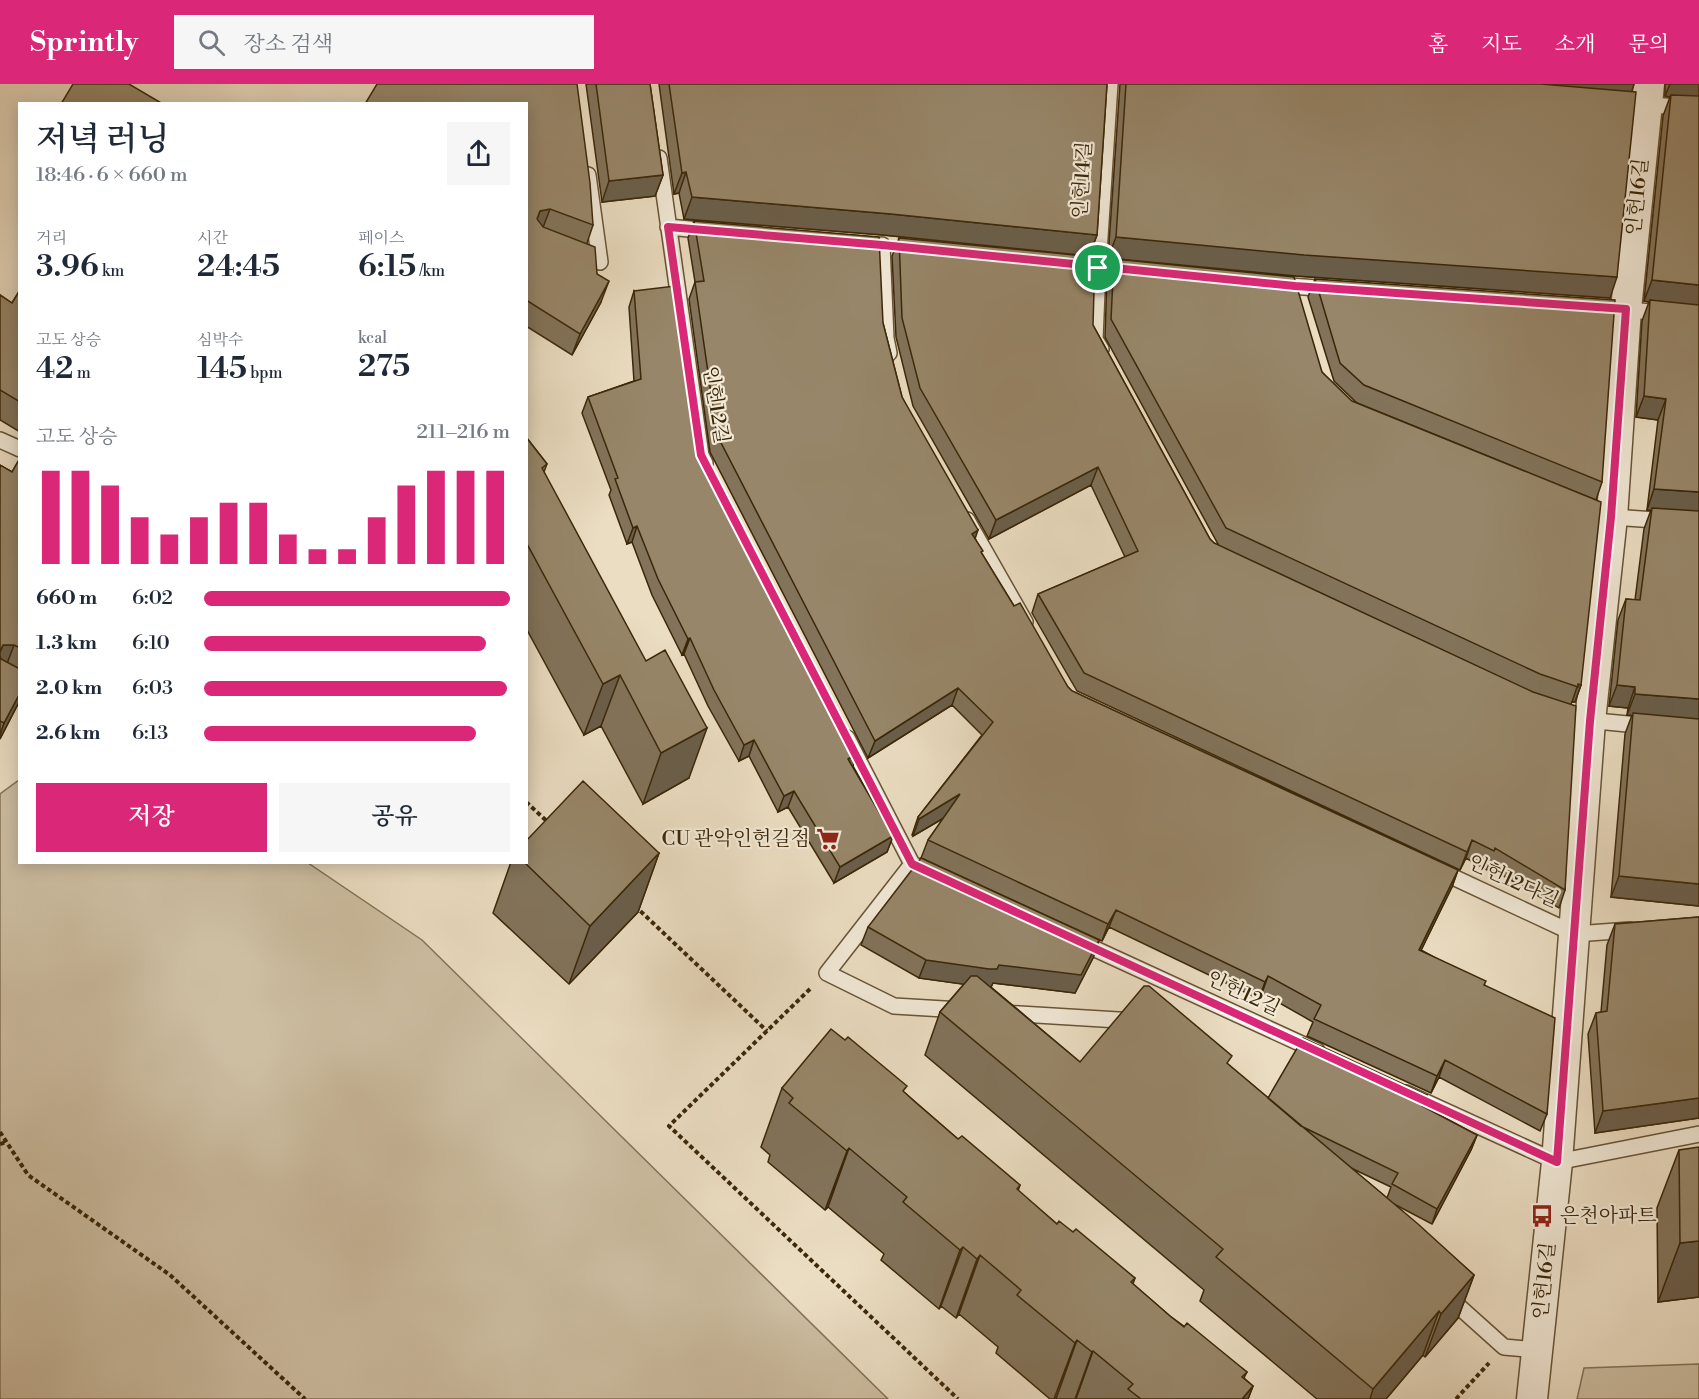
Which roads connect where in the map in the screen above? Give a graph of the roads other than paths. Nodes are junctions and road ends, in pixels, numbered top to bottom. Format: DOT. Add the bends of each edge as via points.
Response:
graph roads {
  1 [pos="1110,84"];
  2 [pos="1640,97"];
  3 [pos="1699,109"];
  4 [pos="656,139"];
  5 [pos="586,155"];
  6 [pos="668,227"];
  7 [pos="727,232"];
  8 [pos="882,246"];
  9 [pos="559,247"];
  10 [pos="1064,264"];
  11 [pos="1098,268"];
  12 [pos="1144,272"];
  13 [pos="1260,283"];
  14 [pos="1342,290"];
  15 [pos="1615,308"];
  16 [pos="1699,317"];
  17 [pos="1106,360"];
  18 [pos="893,369"];
  19 [pos="0,440"];
  20 [pos="18,448"];
  21 [pos="712,476"];
  22 [pos="957,502"];
  23 [pos="1601,512"];
  24 [pos="1699,523"];
  25 [pos="1034,637"];
  26 [pos="1580,718"];
  27 [pos="842,728"];
  28 [pos="1666,728"];
  29 [pos="912,864"];
  30 [pos="1425,864"];
  31 [pos="944,879"];
  32 [pos="1641,927"];
  33 [pos="1062,934"];
  34 [pos="1575,934"];
  35 [pos="1153,1029"];
  36 [pos="1331,1058"];
  37 [pos="1395,1088"];
  38 [pos="1699,1134"];
  39 [pos="1557,1162"];
  40 [pos="1434,1284"];
  41 [pos="1538,1350"];
  42 [pos="1532,1399"];
  1 -- 11 [label="lane, 인헌14길"];
  2 -- 3 [label="lane"];
  2 -- 15 [label="street, 인헌16길"];
  4 -- 6 [label="lane, 인헌12길"];
  5 -- 9 [label="lane" via="600,262"];
  6 -- 7 [label="lane"];
  6 -- 21 [label="lane, 인헌12길" via="701,455"];
  8 -- 18 [label="lane" via="886,338"];
  10 -- 11 [label="lane"];
  11 -- 12 [label="lane"];
  11 -- 17 [label="lane, 인헌14길" via="1095,339"];
  13 -- 14 [label="lane" via="1297,292"];
  15 -- 16 [label="lane"];
  15 -- 23 [label="street, 인헌16길"];
  19 -- 20 [label="lane"];
  22 -- 25 [label="lane"];
  23 -- 24 [label="lane"];
  23 -- 26 [label="street, 인헌16길"];
  26 -- 28 [label="lane"];
  26 -- 34 [label="street, 인헌16길"];
  27 -- 29 [label="lane"];
  29 -- 31 [label="lane"];
  29 -- 35 [label="lane" via="827,973 894,1006 1145,1022"];
  30 -- 34 [label="lane, 인헌12다길"];
  32 -- 34 [label="lane"];
  33 -- 36 [label="lane, 인헌12길"];
  34 -- 39 [label="street, 인헌16길"];
  37 -- 39 [label="lane"];
  38 -- 39 [label="lane"];
  39 -- 41 [label="street, 인헌16길"];
  40 -- 41 [label="lane" via="1504,1347"];
  41 -- 42 [label="street, 인헌16길"];
}
